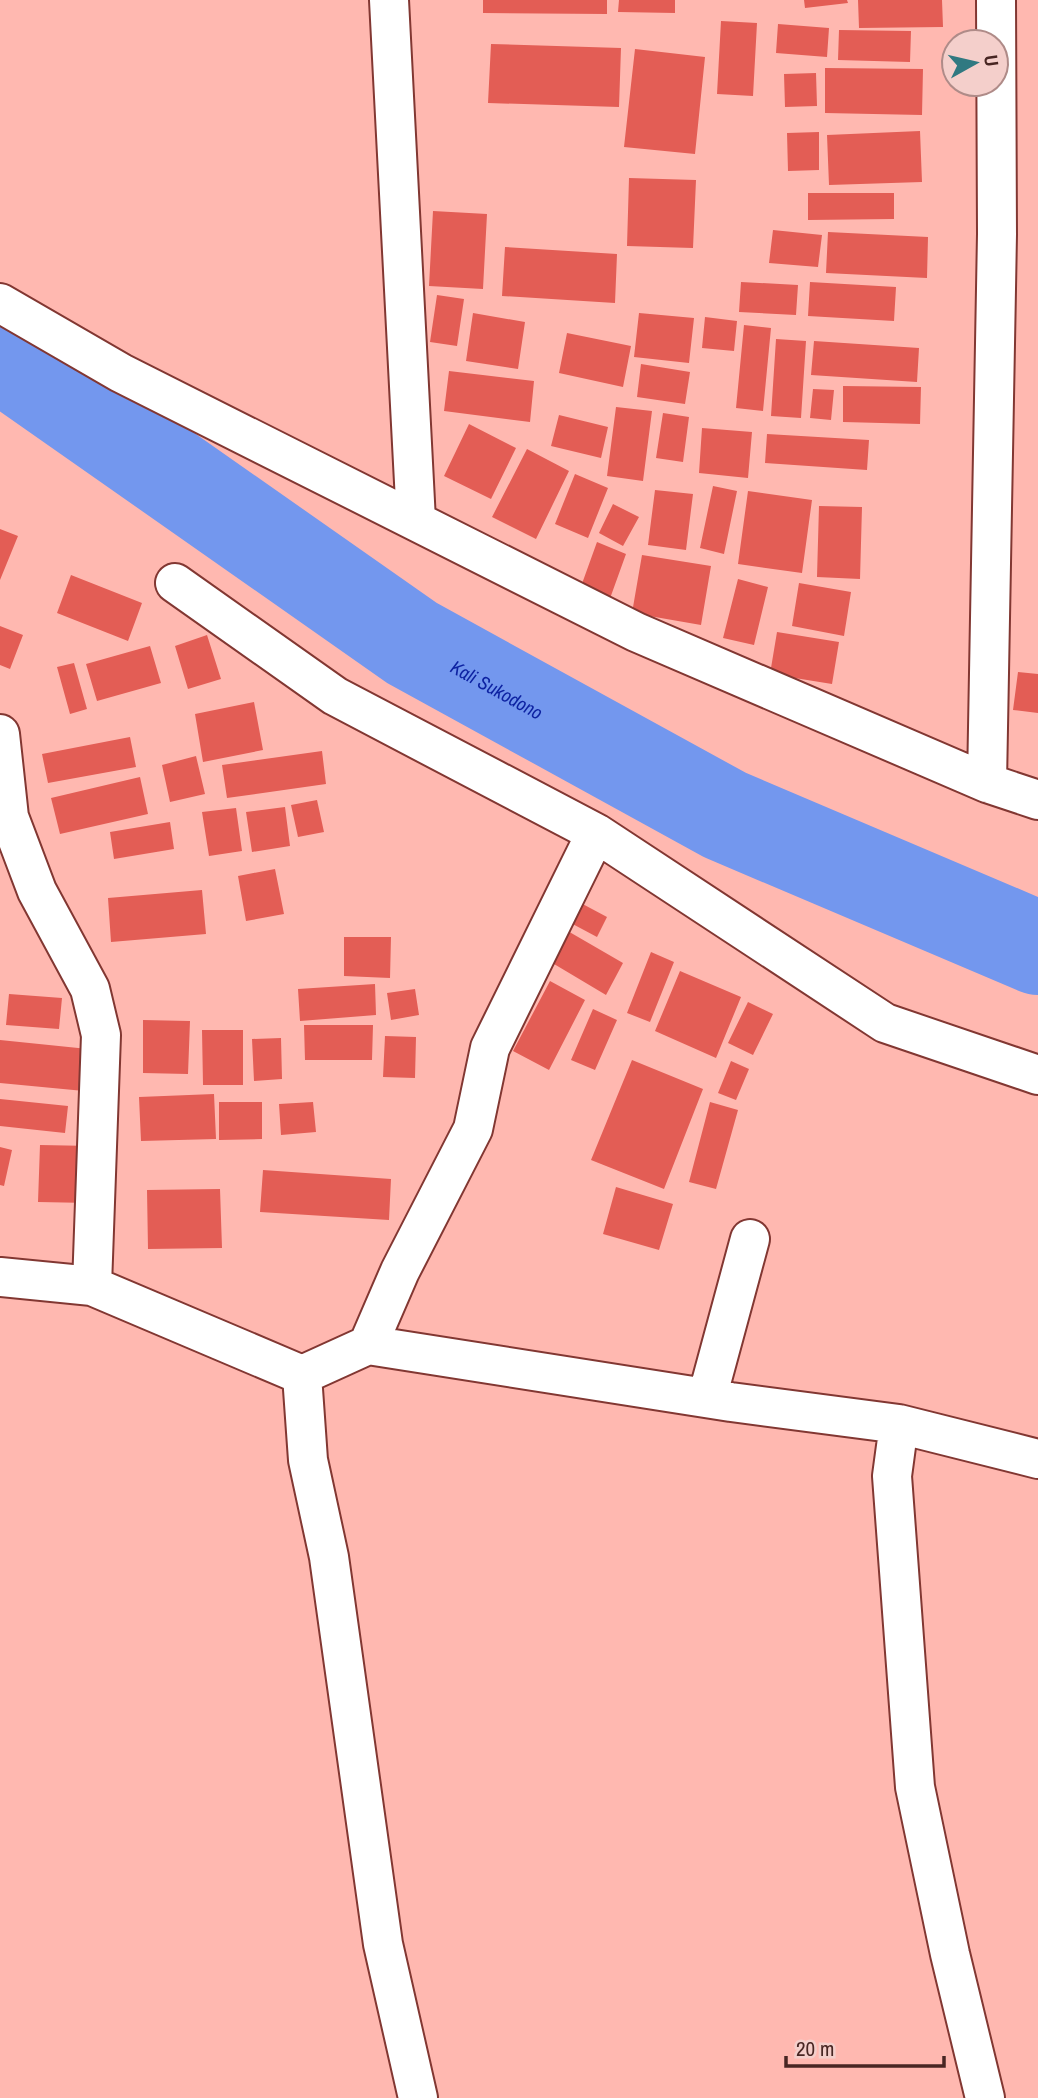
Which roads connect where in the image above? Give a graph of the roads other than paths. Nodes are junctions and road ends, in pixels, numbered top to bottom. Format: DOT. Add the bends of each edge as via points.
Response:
graph roads {
  1 [pos="389,0"];
  2 [pos="996,0"];
  3 [pos="0,303"];
  4 [pos="416,521"];
  5 [pos="174,583"];
  6 [pos="0,734"];
  7 [pos="987,783"];
  8 [pos="1038,800"];
  9 [pos="596,833"];
  10 [pos="1038,1075"];
  11 [pos="750,1238"];
  12 [pos="0,1277"];
  13 [pos="92,1286"];
  14 [pos="368,1345"];
  15 [pos="302,1375"];
  16 [pos="707,1398"];
  17 [pos="899,1424"];
  18 [pos="1038,1459"];
  19 [pos="418,2098"];
  20 [pos="985,2098"];
  1 -- 4 [label="street"];
  2 -- 7 [label="street" via="997,234"];
  3 -- 4 [label="street" via="121,373"];
  4 -- 7 [label="street" via="636,632"];
  5 -- 9 [label="street" via="335,696"];
  6 -- 13 [label="street" via="9,817 37,891 90,989 101,1035"];
  7 -- 8 [label="street"];
  9 -- 10 [label="street" via="885,1023"];
  9 -- 14 [label="street" via="490,1048 473,1129 400,1271"];
  11 -- 16 [label="street"];
  12 -- 13 [label="street"];
  13 -- 15 [label="street"];
  14 -- 15 [label="street"];
  14 -- 16 [label="street"];
  15 -- 19 [label="street" via="308,1460 329,1557 383,1944"];
  16 -- 17 [label="street"];
  17 -- 18 [label="street"];
  17 -- 20 [label="street" via="892,1476 915,1787"];
}
